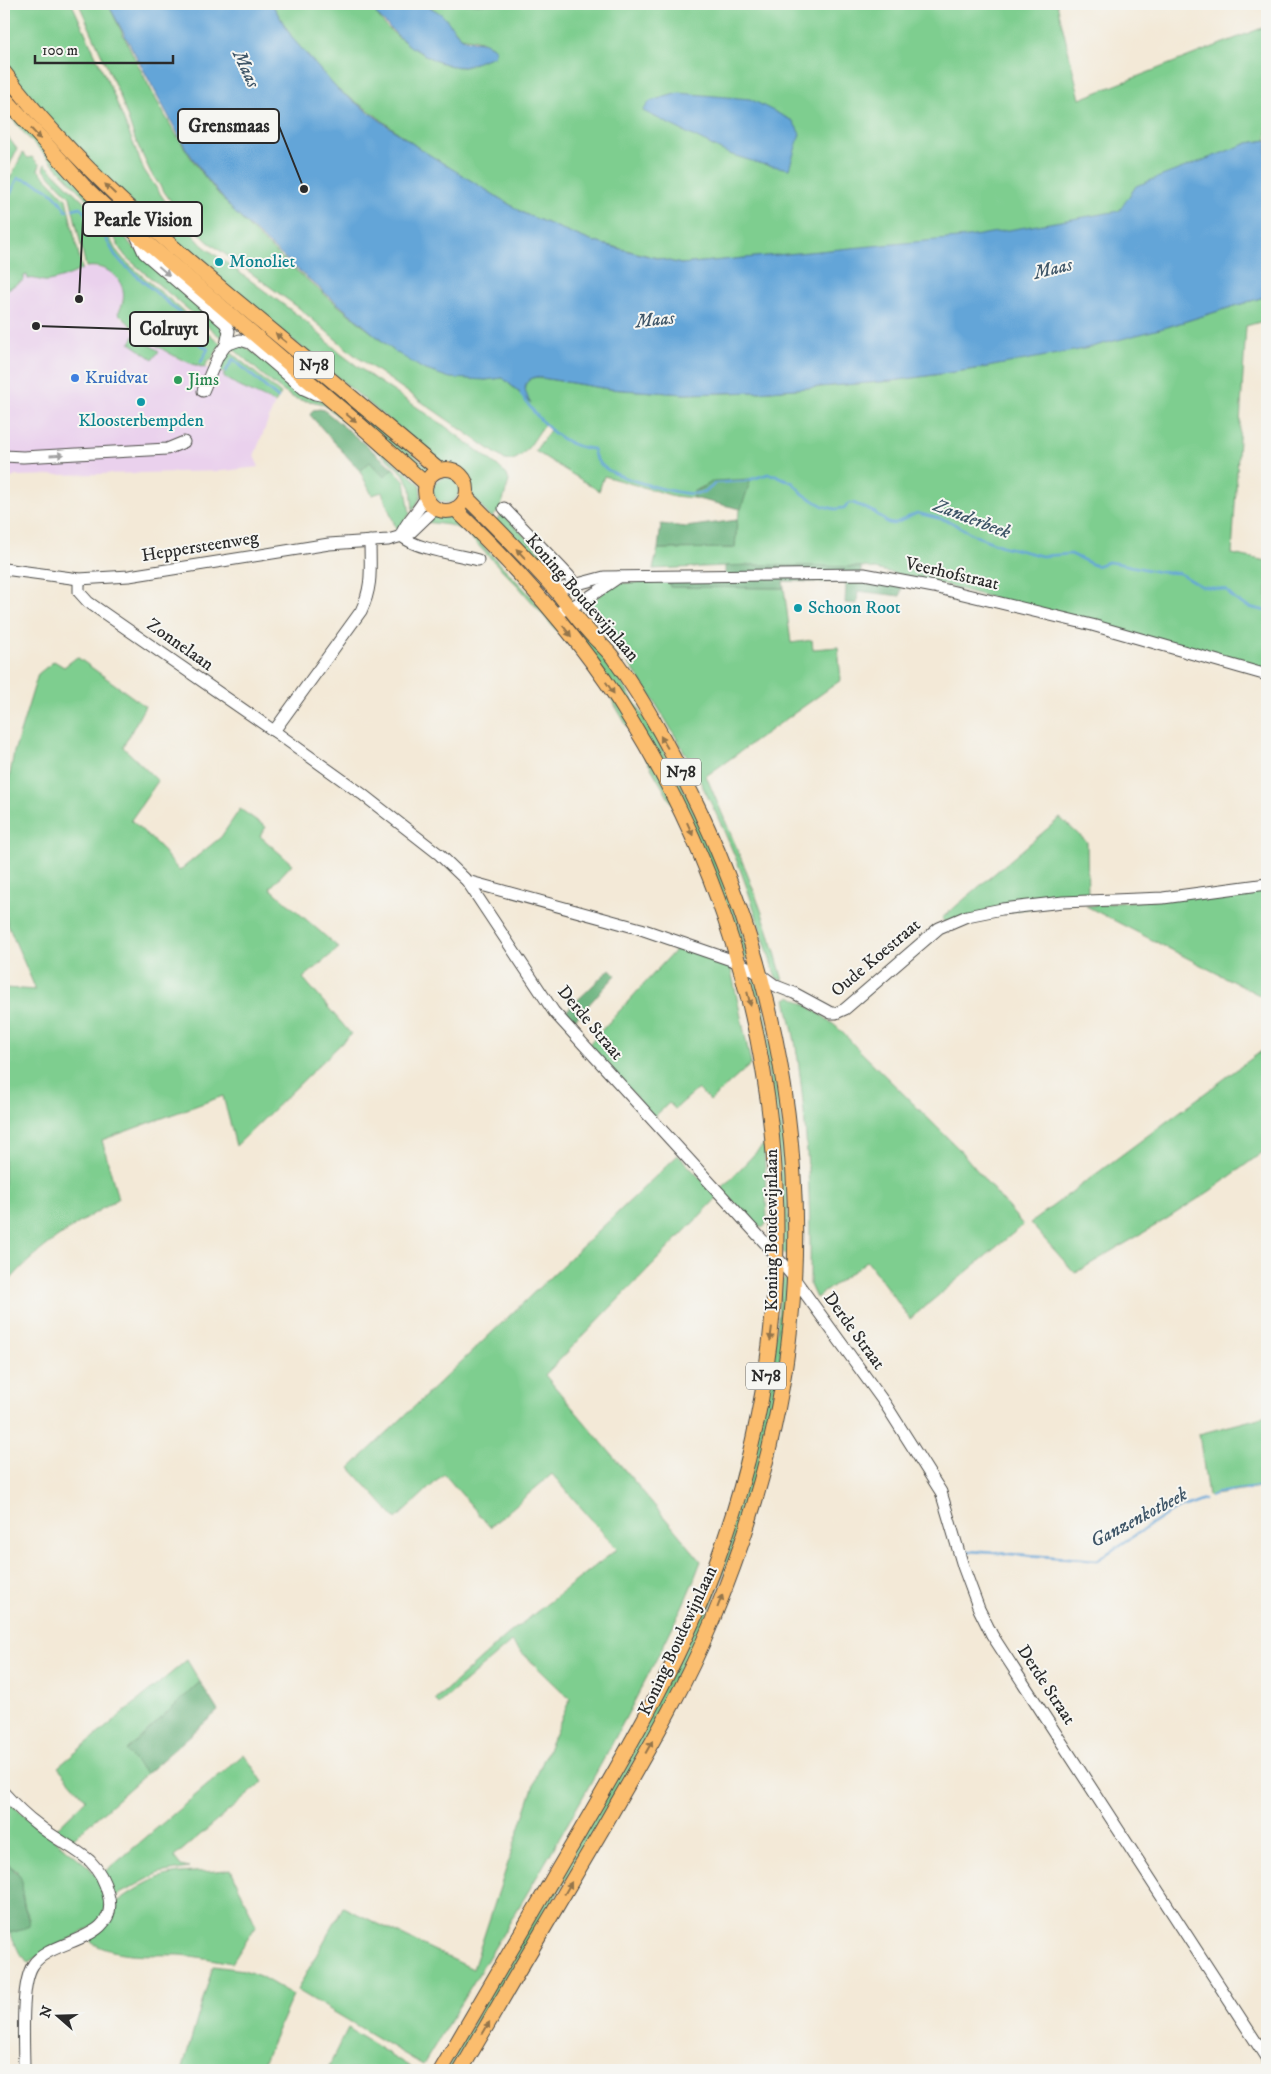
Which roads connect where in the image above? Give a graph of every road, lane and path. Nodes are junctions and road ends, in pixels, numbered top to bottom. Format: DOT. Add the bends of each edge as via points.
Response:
graph roads {
  1 [pos="4,72"];
  2 [pos="4,97"];
  3 [pos="159,234"];
  4 [pos="140,240"];
  5 [pos="226,323"];
  6 [pos="250,343"];
  7 [pos="226,345"];
  8 [pos="203,391"];
  9 [pos="325,396"];
  10 [pos="184,442"];
  11 [pos="6,456"];
  12 [pos="439,470"];
  13 [pos="426,490"];
  14 [pos="466,498"];
  15 [pos="436,508"];
  16 [pos="504,508"];
  17 [pos="455,509"];
  18 [pos="401,535"];
  19 [pos="370,541"];
  20 [pos="478,560"];
  21 [pos="4,569"];
  22 [pos="619,577"];
  23 [pos="79,579"];
  24 [pos="575,585"];
  25 [pos="555,590"];
  26 [pos="570,608"];
  27 [pos="553,614"];
  28 [pos="1267,675"];
  29 [pos="274,731"];
  30 [pos="466,881"];
  31 [pos="1267,884"];
  32 [pos="740,963"];
  33 [pos="761,975"];
  34 [pos="777,1258"];
  35 [pos="794,1278"];
  36 [pos="4,1793"];
  37 [pos="1267,2059"];
  38 [pos="24,2070"];
  39 [pos="441,2070"];
  40 [pos="461,2070"];
  3 -- 1 [label="main road, N78, one-way" via="96,176 35,111"];
  2 -- 4 [label="main road, N78, one-way" via="83,185"];
  3 -- 4 [label="street" via="149,234"];
  12 -- 3 [label="main road, N78, one-way" via="187,261"];
  4 -- 5 [label="street, one-way" via="144,254"];
  4 -- 9 [label="main road, N78"];
  5 -- 6 [label="street"];
  5 -- 7 [label="street" via="229,331"];
  6 -- 7 [label="street" via="240,340"];
  6 -- 9 [label="street" via="304,389"];
  7 -- 8 [label="street"];
  9 -- 13 [label="main road, N78, one-way"];
  11 -- 10 [label="street, one-way" via="167,449"];
  12 -- 13 [label="main road" via="433,473"];
  12 -- 14 [label="main road, N78" via="451,469 461,475 467,486"];
  13 -- 15 [label="main road, N78"];
  13 -- 18 [label="street" via="420,509"];
  14 -- 17 [label="main road"];
  25 -- 14 [label="main road, Koning Boudewijnlaan / N78, one-way"];
  15 -- 17 [label="main road"];
  15 -- 18 [label="street, Heppersteenweg" via="411,533"];
  16 -- 24 [label="street"];
  17 -- 27 [label="main road, Koning Boudewijnlaan / N78"];
  18 -- 19 [label="street, Heppersteenweg"];
  18 -- 20 [label="street" via="414,545"];
  19 -- 23 [label="street, Heppersteenweg" via="329,544 129,576"];
  19 -- 29 [label="street" via="371,582 361,611"];
  21 -- 23 [label="street, Heppersteenweg"];
  22 -- 24 [label="street, Veerhofstraat" via="604,577"];
  22 -- 26 [label="street"];
  22 -- 28 [label="street, Veerhofstraat" via="819,573 884,577 1092,625"];
  23 -- 29 [label="street, Zonnelaan" via="79,592 88,602"];
  24 -- 25 [label="street, Veerhofstraat"];
  25 -- 26 [label="main road, Koning Boudewijnlaan / N78"];
  26 -- 27 [label="street"];
  33 -- 26 [label="main road, Koning Boudewijnlaan / N78, one-way" via="740,905 677,764 611,655"];
  27 -- 32 [label="main road, Koning Boudewijnlaan / N78, one-way" via="606,682 662,773 708,871"];
  29 -- 30 [label="street, Derde Straat" via="393,818 440,855"];
  30 -- 32 [label="street, Oude Koestraat" via="641,929"];
  30 -- 34 [label="street, Derde Straat" via="554,1012"];
  31 -- 33 [label="street, Oude Koestraat" via="1163,898 1063,902 967,916 939,928 836,1013 776,986"];
  32 -- 33 [label="street, Oude Koestraat"];
  32 -- 34 [label="main road, Koning Boudewijnlaan / N78, one-way" via="754,1020 774,1145"];
  33 -- 35 [label="main road, Koning Boudewijnlaan / N78" via="775,1034 790,1139"];
  34 -- 35 [label="street, Derde Straat"];
  34 -- 39 [label="main road, Koning Boudewijnlaan / N78, one-way" via="773,1320 758,1420 732,1518 695,1616 616,1769"];
  35 -- 37 [label="street, Derde Straat" via="886,1405 941,1492 963,1566 992,1635"];
  40 -- 35 [label="main road, Koning Boudewijnlaan / N78, one-way" via="634,1774 712,1623 756,1498 775,1424 786,1362"];
  36 -- 38 [label="street" via="37,1825 90,1862 105,1881 111,1904 101,1925 82,1938 45,1954 32,1966 26,1990"];
}
